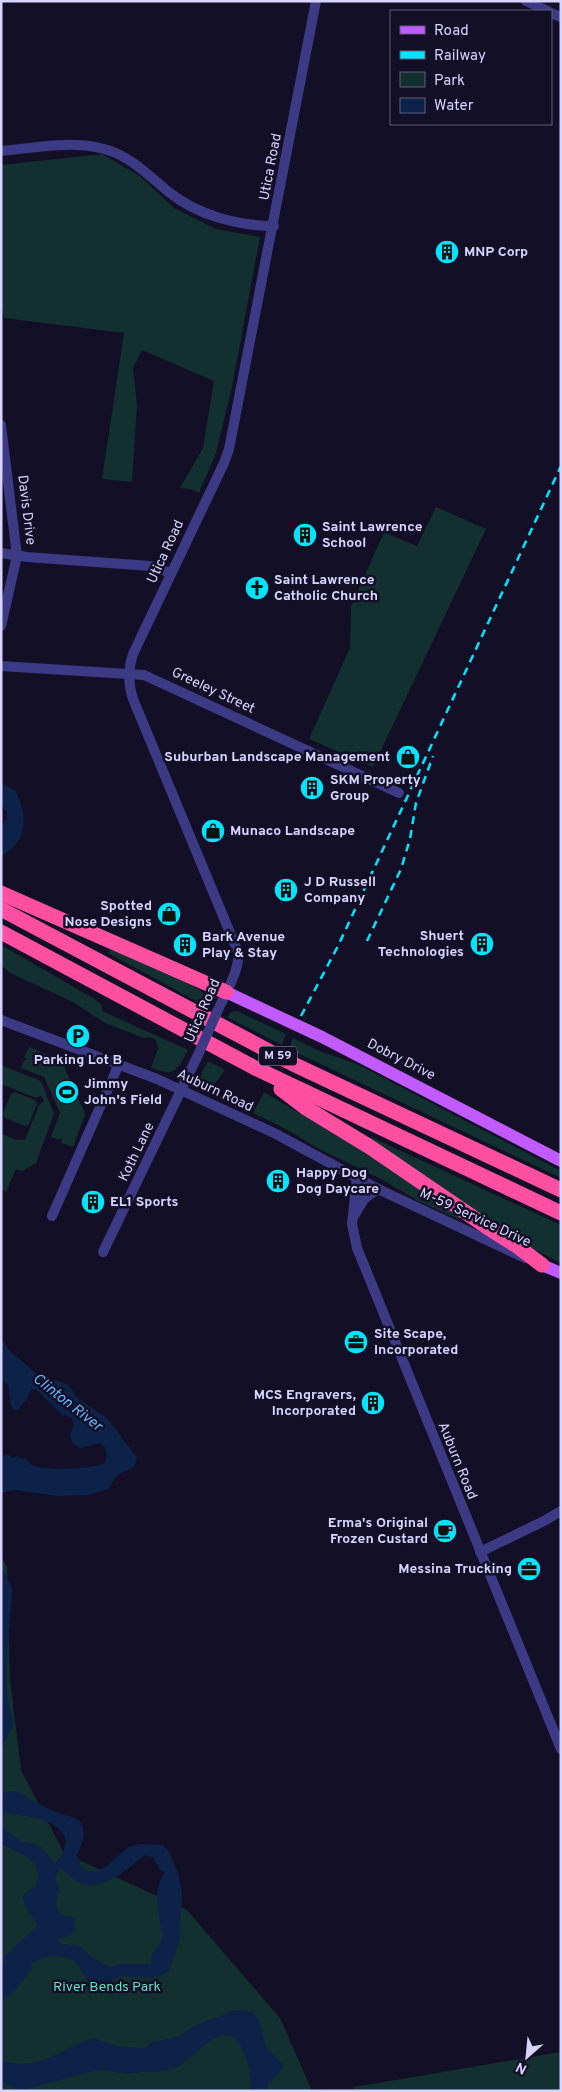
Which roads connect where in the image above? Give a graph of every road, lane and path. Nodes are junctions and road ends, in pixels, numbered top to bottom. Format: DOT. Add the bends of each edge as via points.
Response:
graph roads {
  1 [pos="315,1"];
  2 [pos="526,1"];
  3 [pos="545,10"];
  4 [pos="1,151"];
  5 [pos="274,226"];
  6 [pos="1,425"];
  7 [pos="1,553"];
  8 [pos="17,556"];
  9 [pos="171,573"];
  10 [pos="1,626"];
  11 [pos="1,666"];
  12 [pos="129,674"];
  13 [pos="399,793"];
  14 [pos="1,893"];
  15 [pos="1,909"];
  16 [pos="1,932"];
  17 [pos="226,992"];
  18 [pos="1,1020"];
  19 [pos="119,1064"];
  20 [pos="254,1068"];
  21 [pos="181,1090"];
  22 [pos="561,1161"];
  23 [pos="357,1177"];
  24 [pos="378,1189"];
  25 [pos="561,1190"];
  26 [pos="561,1212"];
  27 [pos="52,1216"];
  28 [pos="353,1218"];
  29 [pos="103,1252"];
  30 [pos="542,1265"];
  31 [pos="561,1273"];
  32 [pos="561,1512"];
  33 [pos="480,1552"];
  34 [pos="561,1749"];
  1 -- 5 [label="street, Utica Road"];
  2 -- 3 [label="street"];
  4 -- 5 [label="street" via="81,145 106,150 137,165 177,198 198,210 232,220"];
  5 -- 9 [label="street, Utica Road" via="229,449"];
  6 -- 8 [label="street, Davis Drive"];
  7 -- 8 [label="street"];
  8 -- 9 [label="street" via="150,566"];
  8 -- 10 [label="street, Davis Drive"];
  9 -- 12 [label="street, Utica Road" via="133,654"];
  11 -- 12 [label="street, Greeley Street"];
  12 -- 13 [label="street, Greeley Street" via="150,677"];
  12 -- 17 [label="street, Utica Road" via="133,699 238,952 237,967"];
  14 -- 17 [label="highway"];
  15 -- 25 [label="highway, M 59" via="293,1064"];
  16 -- 20 [label="highway, M 59"];
  17 -- 21 [label="street, Utica Road, bridge"];
  17 -- 22 [label="main road, Dobry Drive" via="322,1037"];
  18 -- 19 [label="street, Auburn Road"];
  19 -- 21 [label="street, Auburn Road"];
  19 -- 27 [label="street"];
  20 -- 26 [label="highway, M 59"];
  20 -- 30 [label="highway" via="306,1108 370,1147"];
  21 -- 23 [label="street, Auburn Road" via="274,1133"];
  21 -- 29 [label="street, Koth Lane"];
  23 -- 24 [label="street, Auburn Road"];
  23 -- 28 [label="street, Auburn Road"];
  24 -- 28 [label="street" via="364,1199"];
  24 -- 30 [label="street, M-59 Service Drive"];
  28 -- 33 [label="street, Auburn Road" via="354,1236 363,1264"];
  30 -- 31 [label="main road, M-59 Service Drive"];
  32 -- 33 [label="street"];
  33 -- 34 [label="street, Auburn Road"];
}
